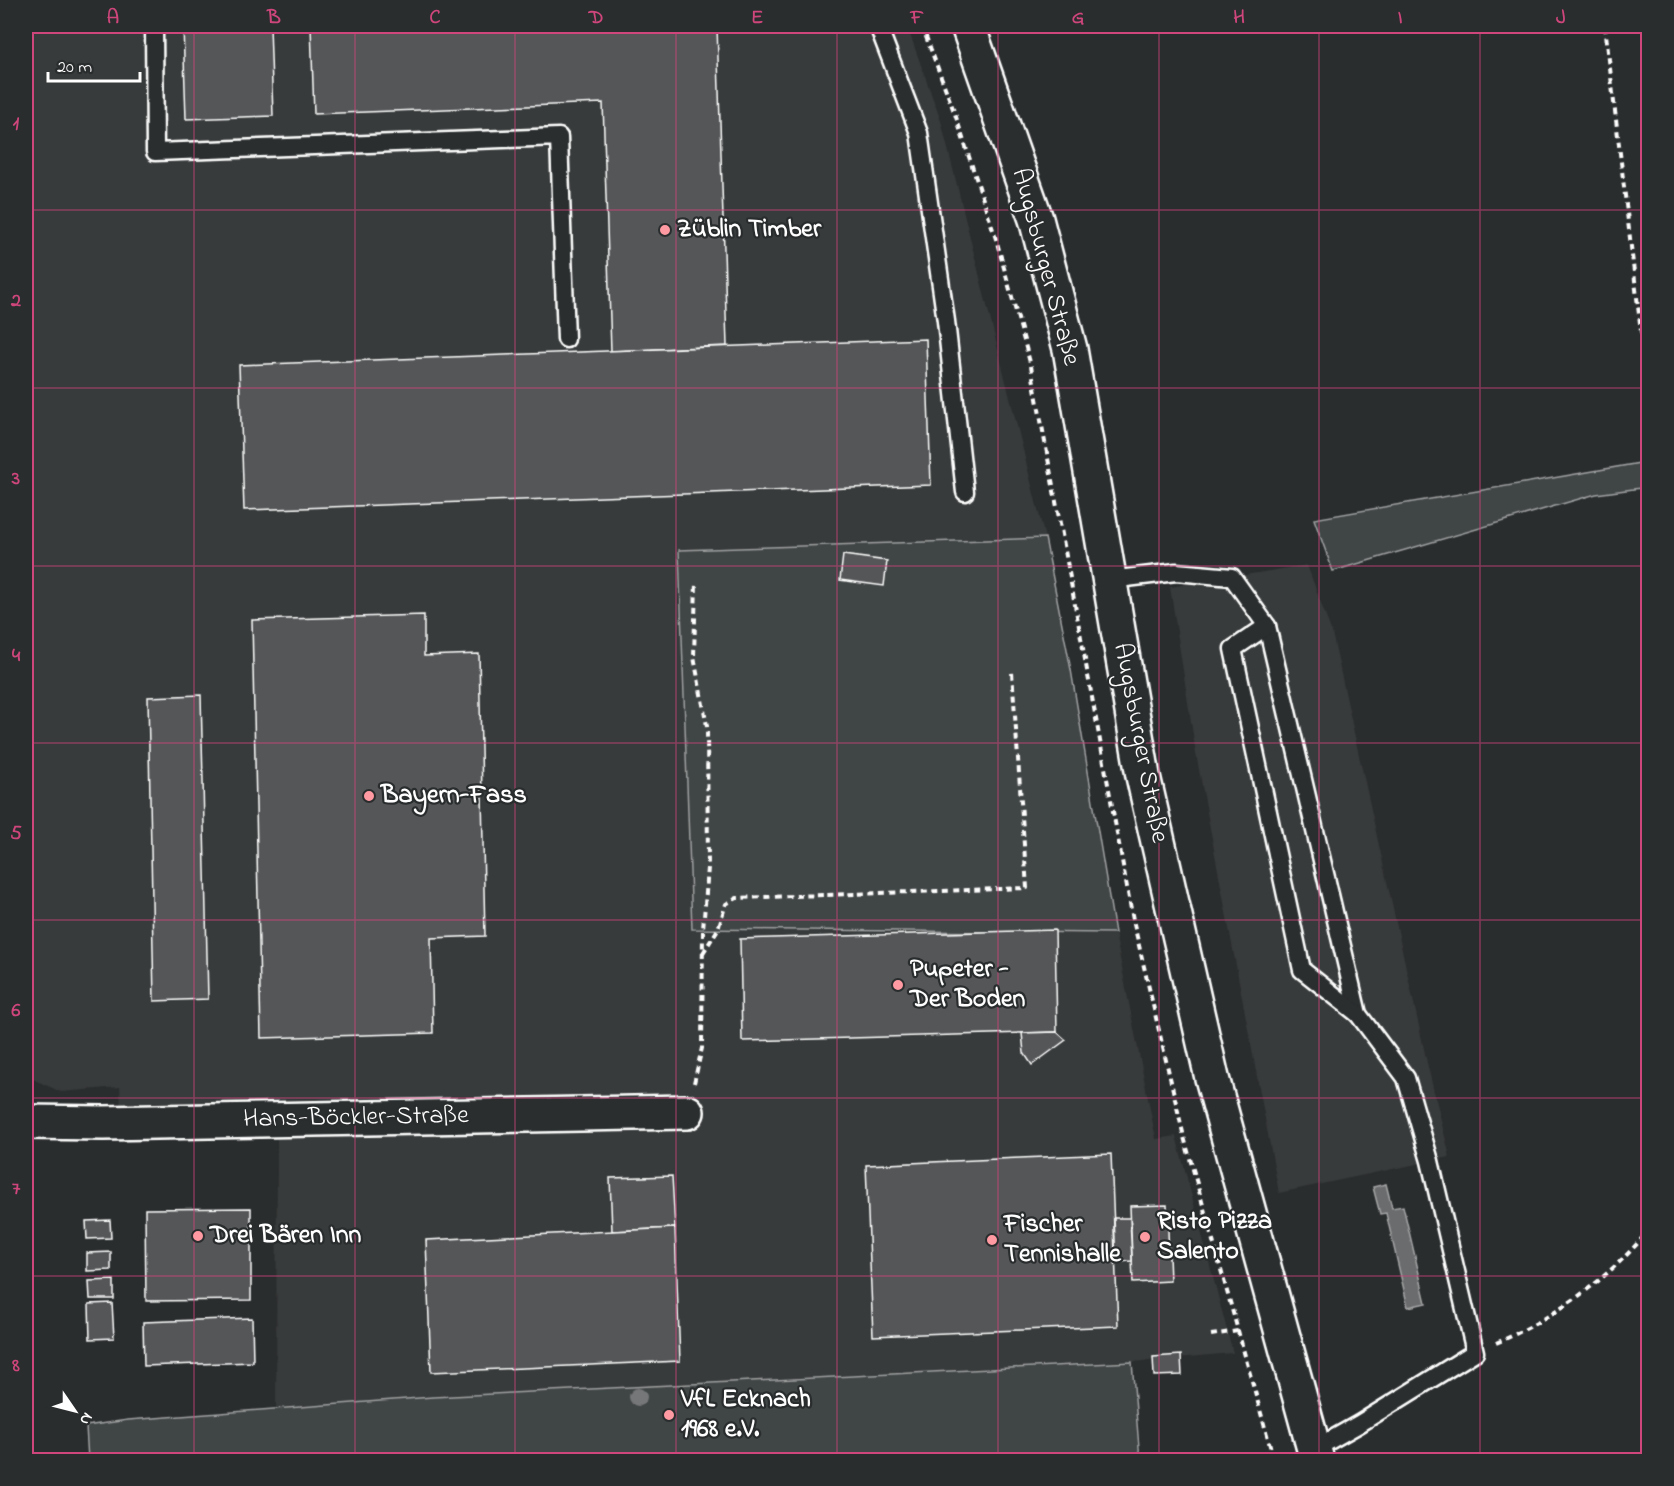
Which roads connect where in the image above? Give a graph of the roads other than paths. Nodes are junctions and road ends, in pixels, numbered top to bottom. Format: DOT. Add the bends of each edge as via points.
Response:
graph roads {
  1 [pos="154,26"];
  2 [pos="878,26"];
  3 [pos="968,26"];
  4 [pos="566,339"];
  5 [pos="965,492"];
  6 [pos="1110,580"];
  7 [pos="1267,626"];
  8 [pos="1358,1014"];
  9 [pos="687,1112"];
  10 [pos="26,1122"];
  11 [pos="1315,1455"];
  1 -- 4 [label="lane" via="155,152 559,137"];
  2 -- 5 [label="lane" via="919,133"];
  3 -- 6 [label="main road, Augsburger Straße" via="1036,219 1070,349"];
  6 -- 7 [label="lane" via="1176,572 1232,577"];
  6 -- 11 [label="main road, Augsburger Straße" via="1143,776 1212,1078"];
  7 -- 8 [label="lane"];
  7 -- 8 [label="lane" via="1233,649 1302,970"];
  8 -- 11 [label="lane" via="1406,1078 1430,1161 1475,1352"];
  9 -- 10 [label="main road, Hans-Böckler-Straße"];
}
